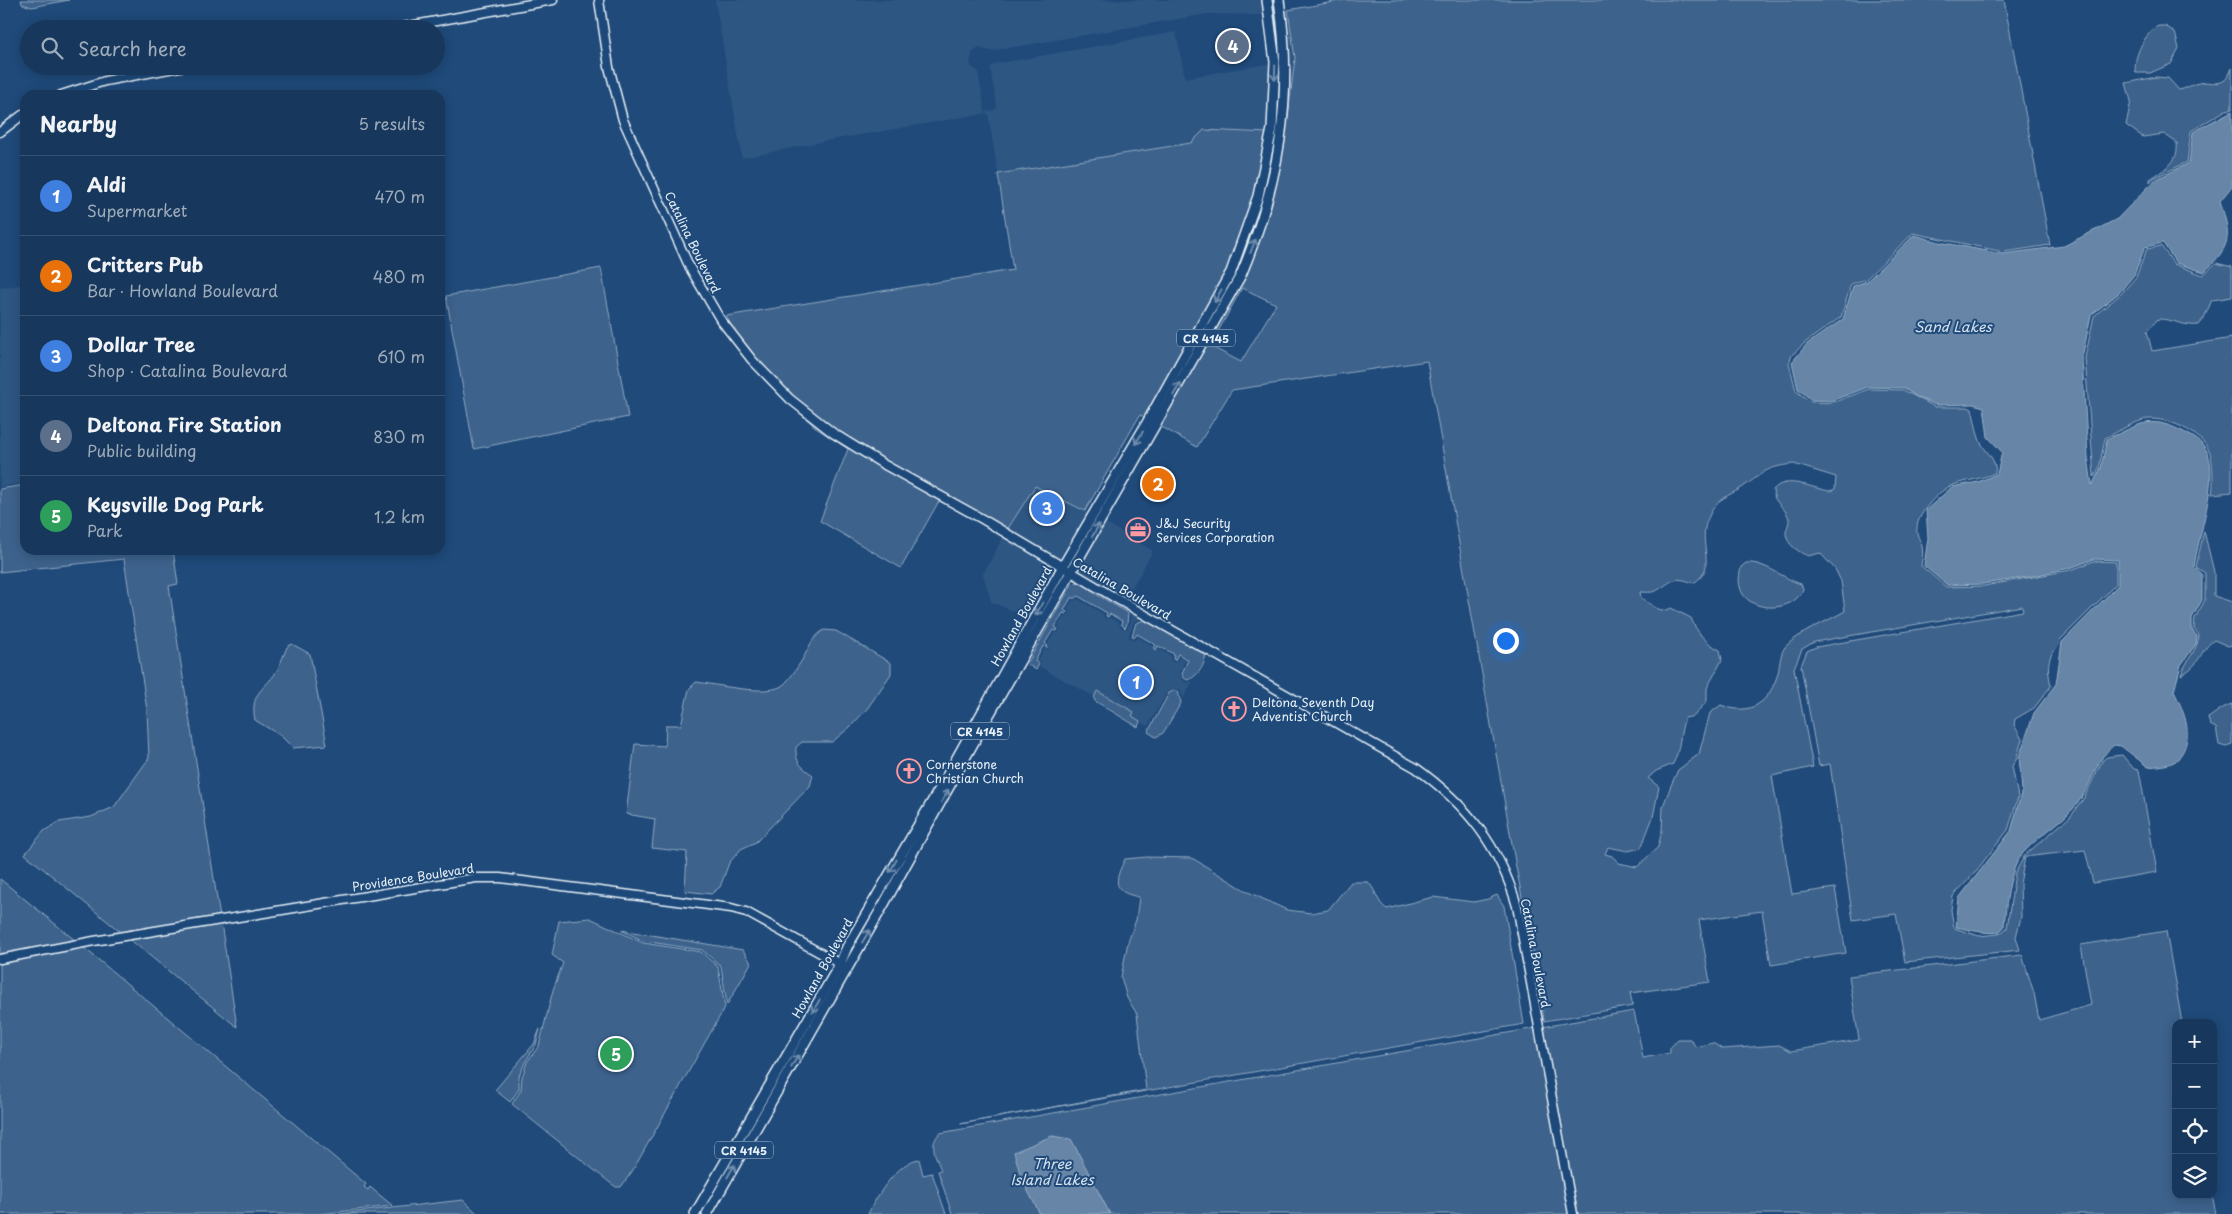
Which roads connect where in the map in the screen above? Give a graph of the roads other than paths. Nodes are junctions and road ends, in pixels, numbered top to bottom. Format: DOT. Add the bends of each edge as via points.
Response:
graph roads {
  1 [pos="553,0"];
  2 [pos="599,0"];
  3 [pos="1267,0"];
  4 [pos="1278,0"];
  5 [pos="442,20"];
  6 [pos="134,75"];
  7 [pos="76,90"];
  8 [pos="20,117"];
  9 [pos="0,132"];
  10 [pos="1063,566"];
  11 [pos="1072,572"];
  12 [pos="0,959"];
  13 [pos="844,966"];
  14 [pos="695,1214"];
  15 [pos="708,1214"];
  16 [pos="1573,1214"];
  1 -- 5 [label="street"];
  2 -- 10 [label="street, Catalina Boulevard" via="609,67 623,120 690,268 720,319 752,360 790,399 833,433"];
  3 -- 10 [label="main road, Howland Boulevard / CR 4145, one-way" via="1275,62 1272,129 1258,196 1243,242 1218,297"];
  11 -- 4 [label="main road, Howland Boulevard / CR 4145, one-way" via="1226,303 1254,243 1269,198 1282,129 1285,62"];
  6 -- 7 [label="street"];
  8 -- 9 [label="street"];
  10 -- 11 [label="street, Catalina Boulevard"];
  10 -- 13 [label="main road, Howland Boulevard / CR 4145, one-way" via="852,939"];
  13 -- 11 [label="main road, Howland Boulevard / CR 4145, one-way"];
  11 -- 16 [label="street, Catalina Boulevard" via="1416,768 1446,790 1482,830 1505,870 1517,906"];
  12 -- 13 [label="street, Providence Boulevard" via="476,878 500,878 731,908 762,920"];
  13 -- 14 [label="main road, Howland Boulevard / CR 4145, one-way"];
  15 -- 13 [label="main road, Howland Boulevard / CR 4145, one-way"];
}
